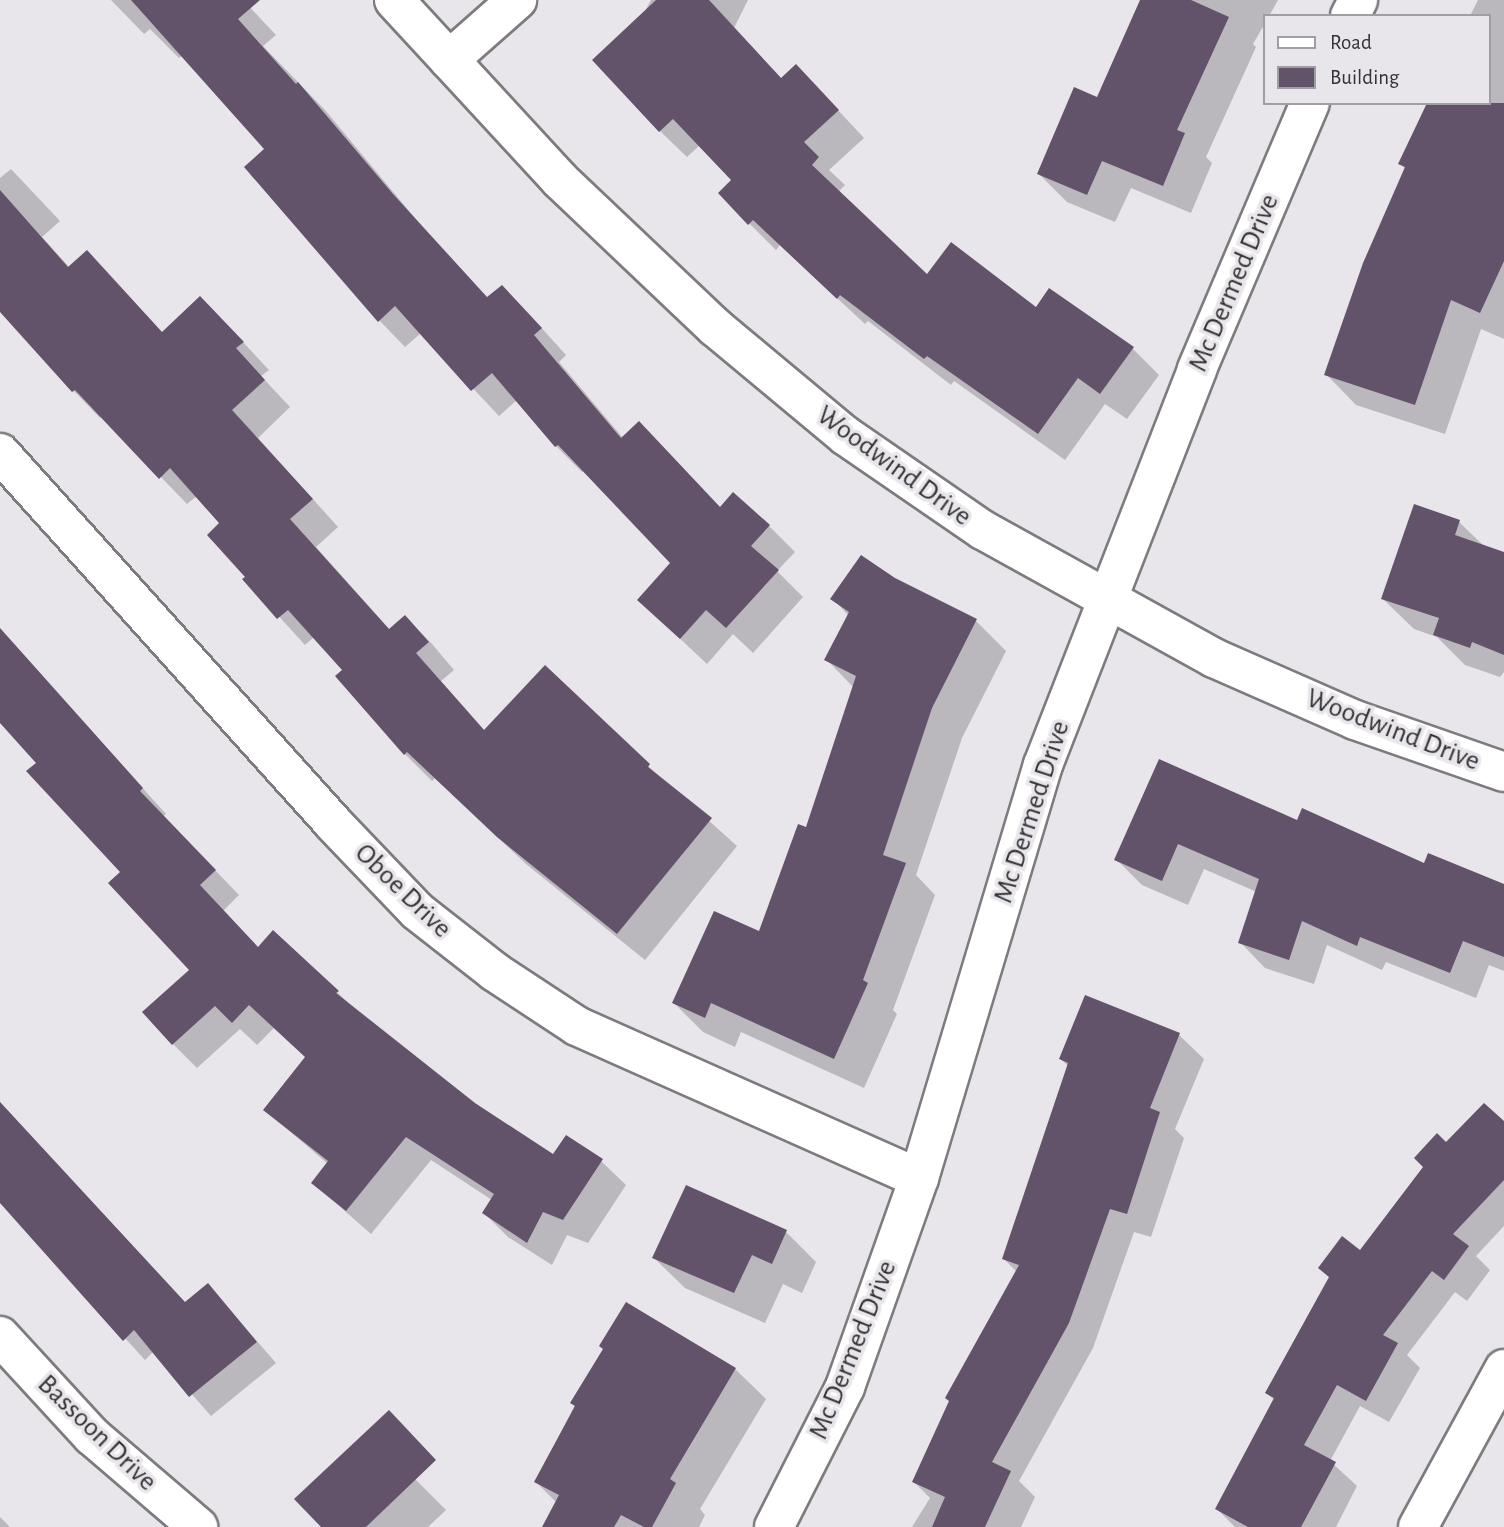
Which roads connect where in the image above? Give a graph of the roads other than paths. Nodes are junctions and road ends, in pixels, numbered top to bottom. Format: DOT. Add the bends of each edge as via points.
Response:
graph roads {
  1 [pos="394,0"];
  2 [pos="517,0"];
  3 [pos="449,60"];
  4 [pos="1309,105"];
  5 [pos="0,453"];
  6 [pos="1107,600"];
  7 [pos="1504,772"];
  8 [pos="919,1178"];
  9 [pos="0,1336"];
  10 [pos="1504,1369"];
  11 [pos="198,1527"];
  12 [pos="774,1527"];
  13 [pos="1418,1527"];
  1 -- 3 [label="street, Woodwind Drive"];
  2 -- 3 [label="street"];
  3 -- 6 [label="street, Woodwind Drive" via="560,180 686,300 846,436 982,530"];
  4 -- 6 [label="street, Mc Dermed Drive" via="1197,369"];
  5 -- 8 [label="street, Oboe Drive" via="332,822 418,911 495,972 577,1026"];
  6 -- 7 [label="street, Woodwind Drive" via="1214,658 1343,715"];
  6 -- 8 [label="street, Mc Dermed Drive" via="1043,765"];
  8 -- 12 [label="street, Mc Dermed Drive" via="845,1387"];
  9 -- 11 [label="street, Bassoon Drive" via="92,1436"];
  10 -- 13 [label="street"];
}
